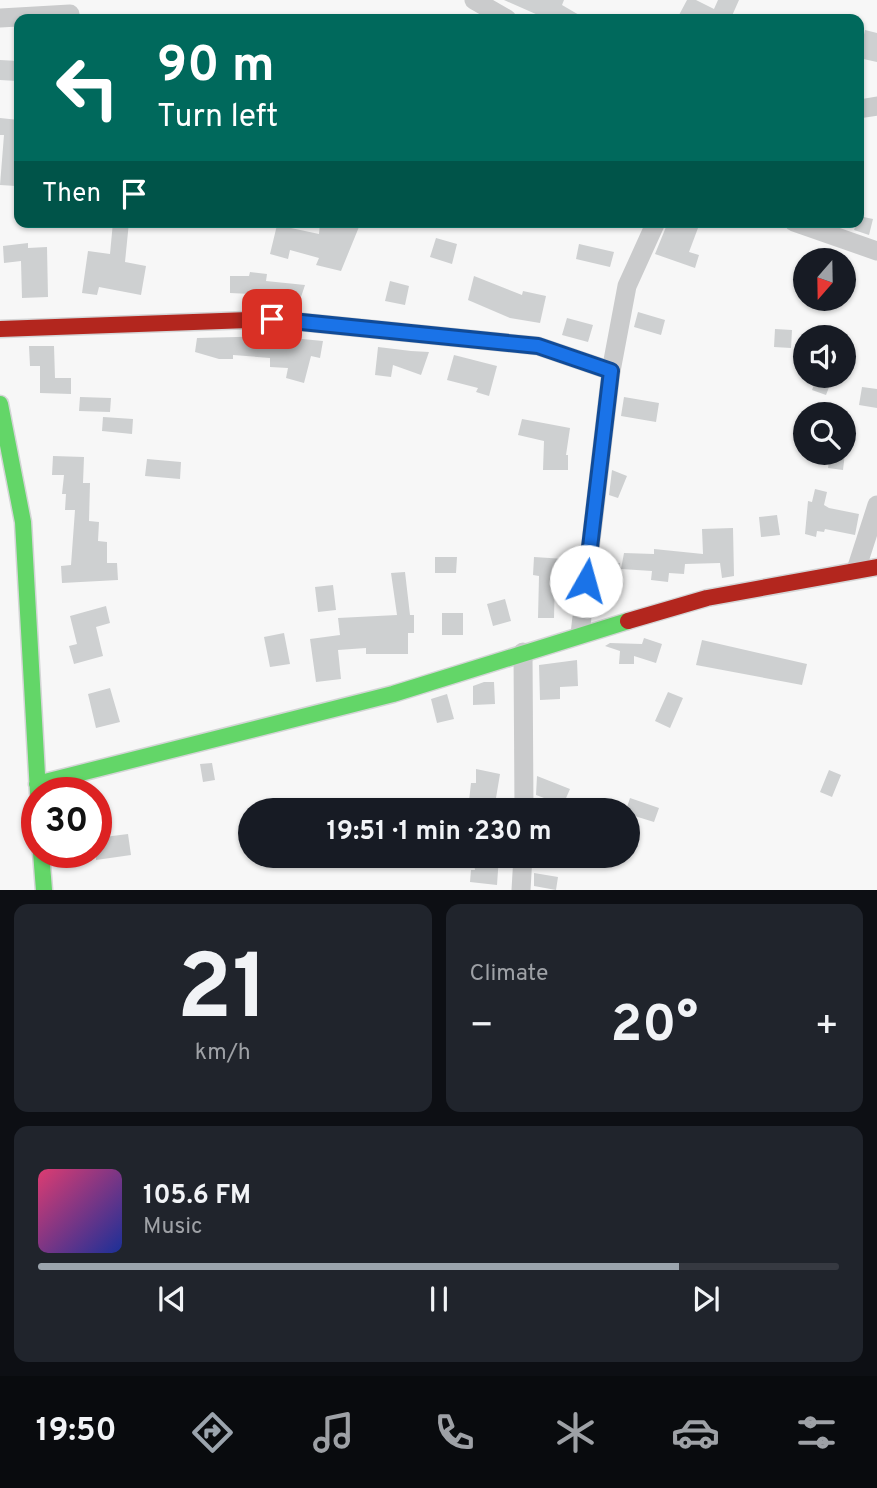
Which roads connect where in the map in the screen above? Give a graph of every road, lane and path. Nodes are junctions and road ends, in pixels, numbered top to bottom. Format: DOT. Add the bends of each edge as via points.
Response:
graph roads {
  1 [pos="474,0"];
  2 [pos="498,14"];
  3 [pos="653,228"];
  4 [pos="811,228"];
  5 [pos="877,251"];
  6 [pos="0,329"];
  7 [pos="611,371"];
  8 [pos="0,404"];
  9 [pos="877,505"];
  10 [pos="877,567"];
  11 [pos="856,570"];
  12 [pos="580,634"];
  13 [pos="523,652"];
  14 [pos="36,777"];
  15 [pos="82,777"];
  16 [pos="524,798"];
  17 [pos="42,868"];
  18 [pos="522,868"];
  19 [pos="44,890"];
  20 [pos="521,890"];
  1 -- 2 [label="street"];
  3 -- 7 [label="street" via="627,286"];
  4 -- 5 [label="street"];
  6 -- 7 [label="main road" via="272,319 538,346"];
  7 -- 12 [label="street"];
  8 -- 14 [label="main road" via="23,522"];
  9 -- 11 [label="street"];
  10 -- 11 [label="main road"];
  11 -- 12 [label="main road" via="707,598"];
  12 -- 13 [label="main road"];
  13 -- 15 [label="main road" via="354,704"];
  13 -- 16 [label="street"];
  17 -- 19 [label="main road"];
  18 -- 20 [label="street"];
}
